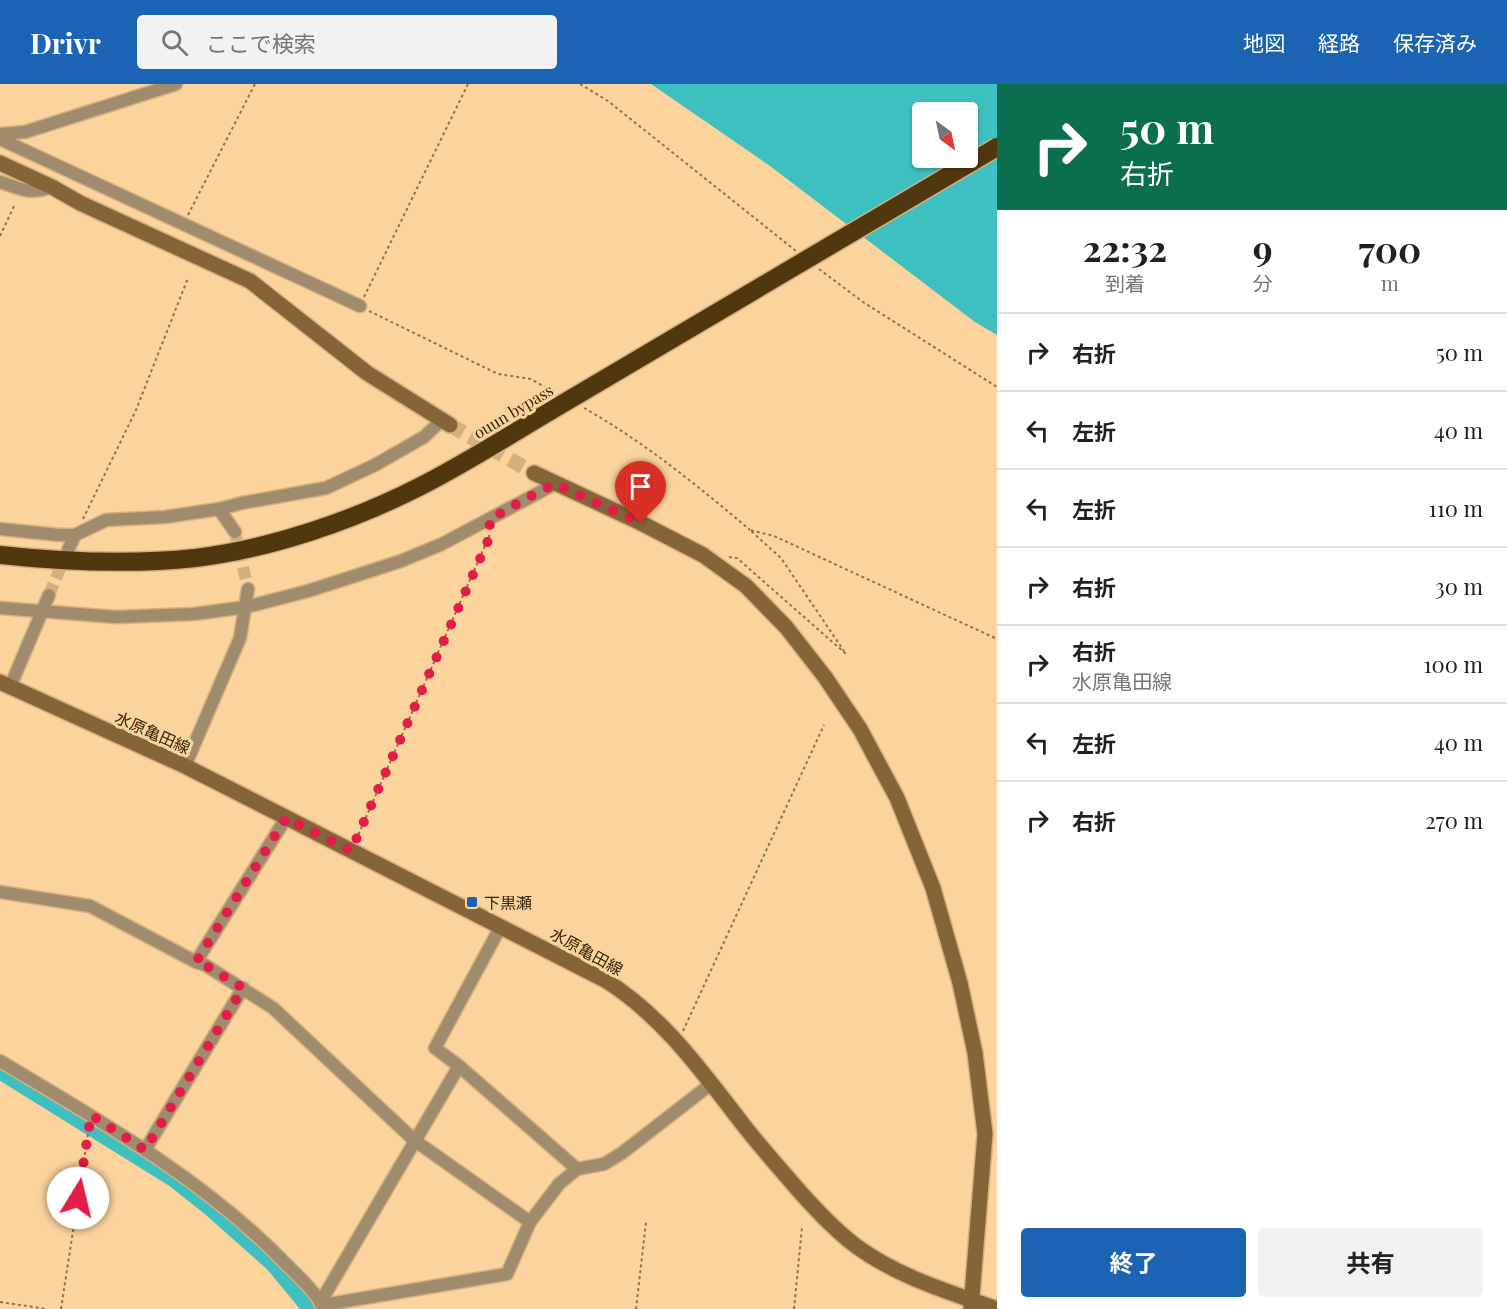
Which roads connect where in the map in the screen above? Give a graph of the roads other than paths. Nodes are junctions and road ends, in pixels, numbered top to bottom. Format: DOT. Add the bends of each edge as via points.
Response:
graph roads {
  1 [pos="176,84"];
  2 [pos="0,134"];
  3 [pos="0,139"];
  4 [pos="997,147"];
  5 [pos="0,163"];
  6 [pos="0,182"];
  7 [pos="52,187"];
  8 [pos="360,306"];
  9 [pos="446,422"];
  10 [pos="534,473"];
  11 [pos="555,484"];
  12 [pos="219,509"];
  13 [pos="0,529"];
  14 [pos="235,532"];
  15 [pos="75,535"];
  16 [pos="68,550"];
  17 [pos="0,555"];
  18 [pos="248,589"];
  19 [pos="49,595"];
  20 [pos="246,606"];
  21 [pos="0,608"];
  22 [pos="42,611"];
  23 [pos="5,685"];
  24 [pos="185,766"];
  25 [pos="286,818"];
  26 [pos="0,892"];
  27 [pos="501,926"];
  28 [pos="196,962"];
  29 [pos="243,988"];
  30 [pos="0,1061"];
  31 [pos="459,1066"];
  32 [pos="711,1084"];
  33 [pos="414,1140"];
  34 [pos="145,1150"];
  35 [pos="577,1169"];
  36 [pos="530,1222"];
  37 [pos="981,1305"];
  38 [pos="323,1306"];
  1 -- 2 [label="street" via="26,132"];
  3 -- 8 [label="street"];
  4 -- 17 [label="highway, ouun bypass, bridge" via="556,403 418,488 362,513 271,543 196,558 51,561"];
  5 -- 7 [label="street"];
  6 -- 7 [label="street" via="26,191"];
  7 -- 9 [label="street" via="250,281 367,374"];
  9 -- 12 [label="street" via="375,465 326,488"];
  10 -- 11 [label="street"];
  11 -- 20 [label="street" via="442,544 401,561"];
  11 -- 37 [label="street" via="703,555 746,586 786,627 825,676 860,729 897,798 933,888 975,1053 985,1134"];
  12 -- 14 [label="street"];
  12 -- 15 [label="street" via="105,520"];
  13 -- 15 [label="street"];
  15 -- 16 [label="street"];
  18 -- 20 [label="street"];
  19 -- 22 [label="street"];
  20 -- 22 [label="street" via="194,614 116,617"];
  20 -- 24 [label="street" via="240,638"];
  21 -- 22 [label="street"];
  22 -- 23 [label="street"];
  23 -- 24 [label="street, 水原亀田線"];
  24 -- 25 [label="street, 水原亀田線"];
  25 -- 27 [label="street, 水原亀田線"];
  25 -- 28 [label="street"];
  26 -- 28 [label="street" via="90,906"];
  27 -- 31 [label="street" via="435,1048"];
  27 -- 32 [label="street, 水原亀田線" via="611,984 644,1008 678,1042"];
  28 -- 29 [label="street"];
  29 -- 33 [label="street" via="273,1008"];
  29 -- 34 [label="street"];
  30 -- 34 [label="street"];
  31 -- 33 [label="street"];
  31 -- 35 [label="street"];
  32 -- 35 [label="street" via="604,1164"];
  32 -- 37 [label="street, 水原亀田線" via="814,1208 849,1240 899,1272"];
  33 -- 36 [label="street"];
  33 -- 38 [label="street"];
  34 -- 38 [label="street" via="273,1251"];
  35 -- 36 [label="street" via="559,1184"];
  36 -- 38 [label="street" via="507,1274"];
}
